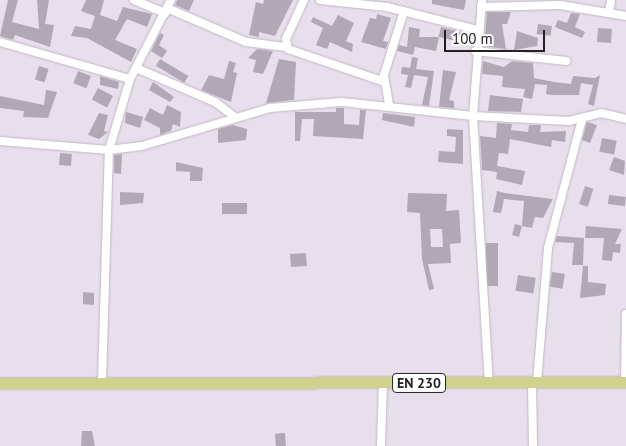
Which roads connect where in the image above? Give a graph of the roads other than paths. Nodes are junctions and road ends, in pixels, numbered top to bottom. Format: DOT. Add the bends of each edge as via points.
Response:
graph roads {
  1 [pos="134,0"];
  2 [pos="171,0"];
  3 [pos="304,0"];
  4 [pos="320,0"];
  5 [pos="611,0"];
  6 [pos="482,4"];
  7 [pos="166,11"];
  8 [pos="404,11"];
  9 [pos="609,13"];
  10 [pos="626,16"];
  11 [pos="477,30"];
  12 [pos="0,42"];
  13 [pos="286,47"];
  14 [pos="475,52"];
  15 [pos="566,61"];
  16 [pos="136,68"];
  17 [pos="130,79"];
  18 [pos="385,82"];
  19 [pos="388,104"];
  20 [pos="473,116"];
  21 [pos="236,118"];
  22 [pos="582,119"];
  23 [pos="626,119"];
  24 [pos="0,140"];
  25 [pos="109,150"];
  26 [pos="626,314"];
  27 [pos="102,382"];
  28 [pos="534,382"];
  29 [pos="625,382"];
  30 [pos="0,383"];
  31 [pos="383,383"];
  32 [pos="489,383"];
  33 [pos="382,446"];
  34 [pos="534,446"];
  1 -- 7 [label="street"];
  2 -- 7 [label="street"];
  3 -- 13 [label="street"];
  4 -- 8 [label="street"];
  5 -- 9 [label="street"];
  6 -- 9 [label="street" via="560,5"];
  6 -- 11 [label="street"];
  7 -- 13 [label="street" via="246,42"];
  7 -- 16 [label="street"];
  8 -- 11 [label="street"];
  8 -- 18 [label="street"];
  9 -- 10 [label="street"];
  11 -- 14 [label="street"];
  12 -- 17 [label="street"];
  13 -- 18 [label="street"];
  14 -- 15 [label="street"];
  14 -- 20 [label="street"];
  16 -- 17 [label="street"];
  16 -- 21 [label="street" via="215,102"];
  17 -- 25 [label="street"];
  18 -- 19 [label="street"];
  19 -- 20 [label="street"];
  19 -- 21 [label="street" via="342,102 270,108"];
  20 -- 22 [label="street"];
  20 -- 32 [label="street"];
  21 -- 25 [label="street" via="142,146"];
  22 -- 23 [label="street" via="601,113"];
  22 -- 28 [label="street" via="548,248"];
  24 -- 25 [label="street"];
  25 -- 27 [label="street"];
  26 -- 29 [label="street"];
  27 -- 30 [label="main road, EN 230"];
  27 -- 31 [label="main road, EN 230"];
  28 -- 29 [label="main road, EN 230"];
  28 -- 32 [label="main road, EN 230"];
  28 -- 34 [label="street"];
  31 -- 32 [label="main road, EN 230"];
  31 -- 33 [label="street"];
}
